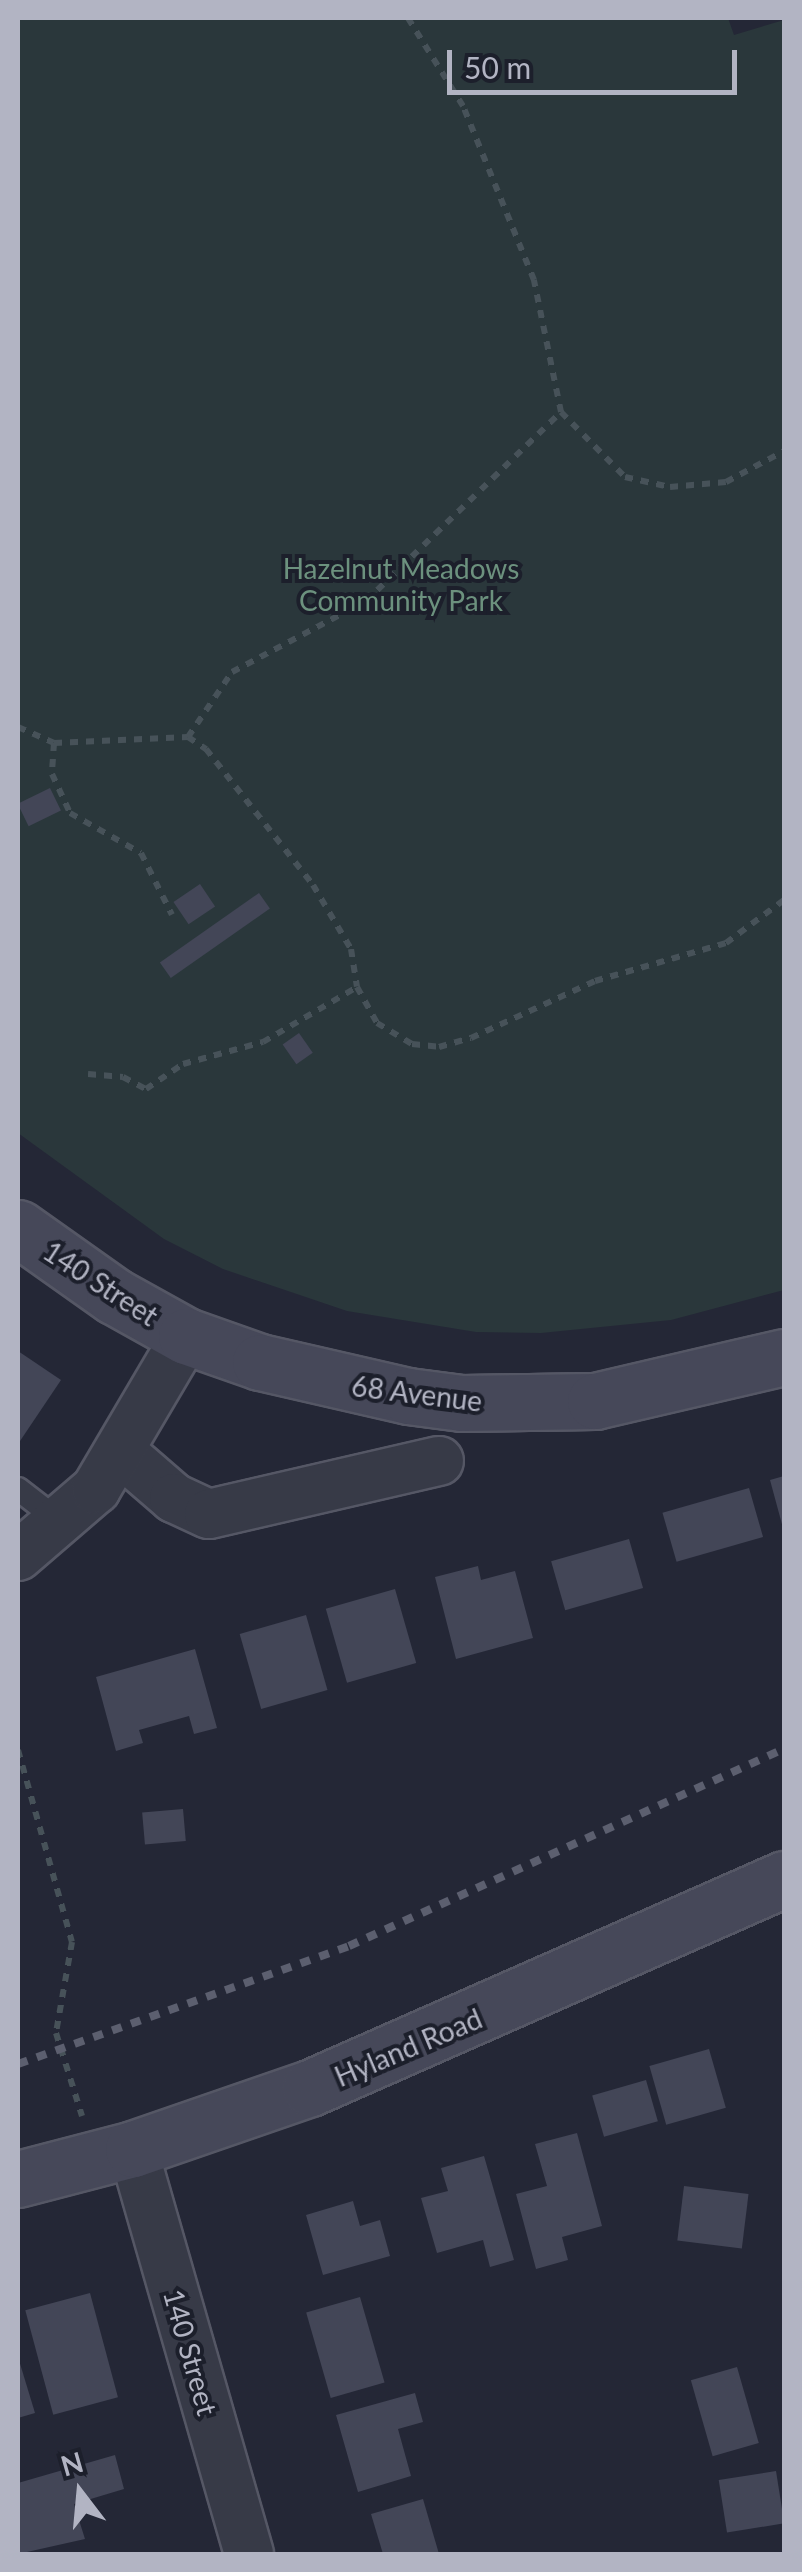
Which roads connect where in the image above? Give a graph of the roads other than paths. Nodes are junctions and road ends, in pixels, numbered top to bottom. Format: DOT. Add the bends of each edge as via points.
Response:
graph roads {
  1 [pos="18,1228"];
  2 [pos="186,1336"];
  3 [pos="784,1357"];
  4 [pos="122,1454"];
  5 [pos="440,1461"];
  6 [pos="18,1489"];
  7 [pos="62,1523"];
  8 [pos="18,1556"];
  9 [pos="784,1879"];
  10 [pos="110,2140"];
  11 [pos="18,2180"];
  12 [pos="249,2554"];
  1 -- 2 [label="street, 140 Street" via="114,1296"];
  2 -- 3 [label="street, 68 Avenue" via="348,1385 462,1403 595,1402"];
  2 -- 4 [label="street"];
  4 -- 5 [label="street" via="174,1498 209,1514"];
  4 -- 7 [label="street"];
  6 -- 7 [label="lane"];
  7 -- 8 [label="street"];
  9 -- 10 [label="street, Hyland Road" via="397,2053"];
  10 -- 11 [label="street, Hyland Road"];
  10 -- 12 [label="street, 140 Street"];
}
